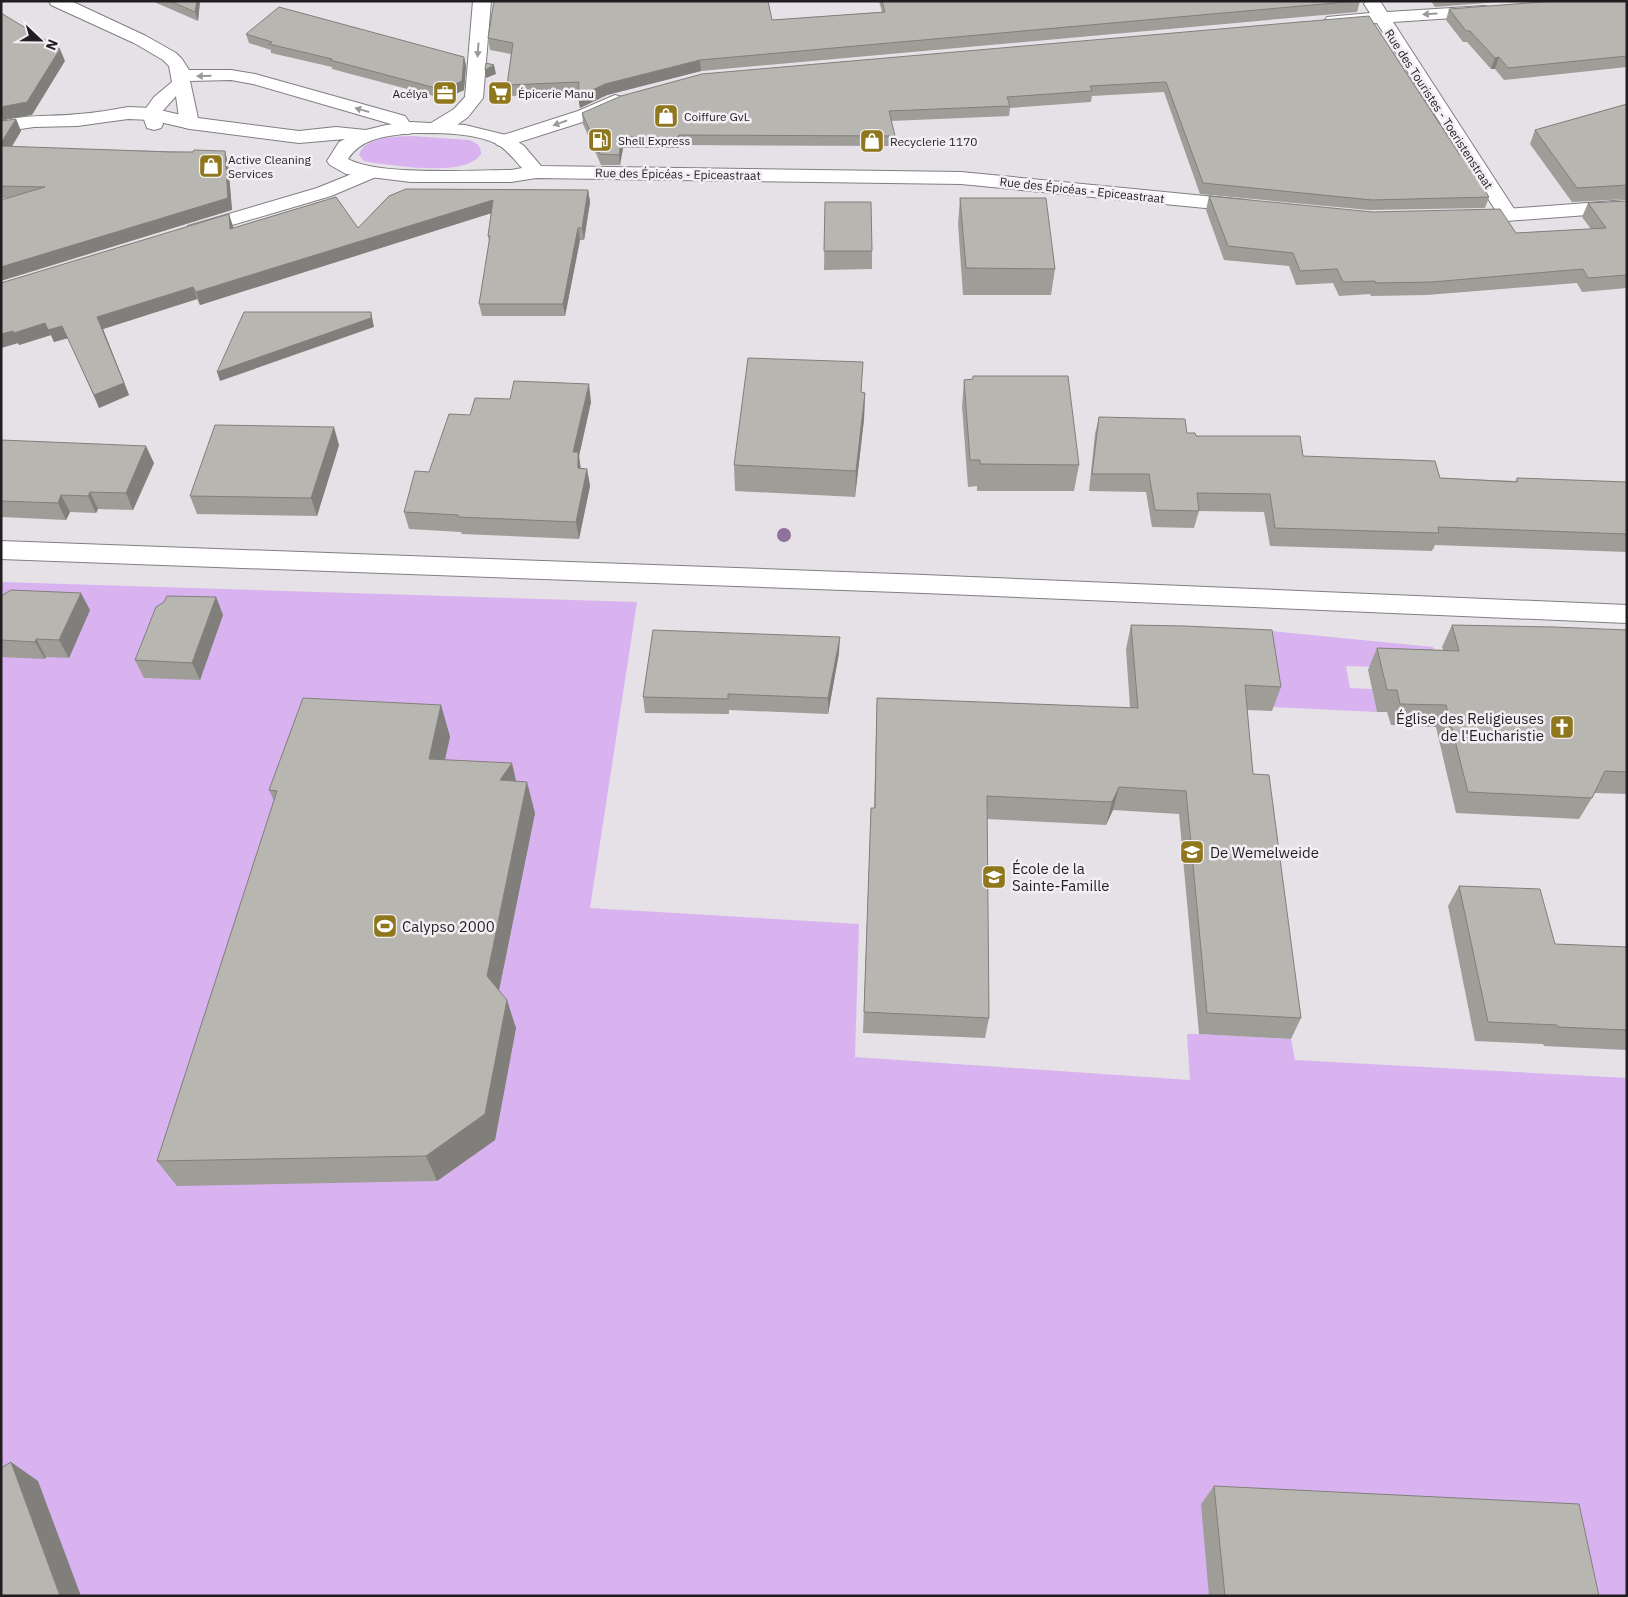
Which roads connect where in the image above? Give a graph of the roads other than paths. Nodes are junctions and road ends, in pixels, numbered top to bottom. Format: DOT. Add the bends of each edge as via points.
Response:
graph roads {
  1 [pos="57,1"];
  2 [pos="482,1"];
  3 [pos="1372,1"];
  4 [pos="1499,10"];
  5 [pos="1382,18"];
  6 [pos="1318,23"];
  7 [pos="182,80"];
  8 [pos="630,96"];
  9 [pos="153,119"];
  10 [pos="190,123"];
  11 [pos="4,125"];
  12 [pos="438,127"];
  13 [pos="405,129"];
  14 [pos="364,135"];
  15 [pos="299,137"];
  16 [pos="504,141"];
  17 [pos="341,160"];
  18 [pos="536,172"];
  19 [pos="370,173"];
  20 [pos="473,176"];
  21 [pos="285,202"];
  22 [pos="1627,206"];
  23 [pos="1269,208"];
  24 [pos="1508,215"];
  25 [pos="1449,219"];
  26 [pos="181,235"];
  27 [pos="1,550"];
  28 [pos="1627,614"];
  1 -- 7 [label="street" via="156,48 176,61"];
  2 -- 12 [label="street, one-way" via="474,98 460,113"];
  3 -- 5 [label="street, Rue des Touristes - Toeristenstraat"];
  4 -- 5 [label="street, one-way"];
  5 -- 6 [label="street"];
  5 -- 24 [label="street, Rue des Touristes - Toeristenstraat"];
  7 -- 9 [label="street" via="164,94"];
  7 -- 10 [label="street"];
  13 -- 7 [label="street, one-way" via="398,120 255,79 232,75"];
  8 -- 16 [label="street, one-way" via="585,115"];
  9 -- 10 [label="street"];
  9 -- 11 [label="street" via="72,130"];
  10 -- 15 [label="street"];
  12 -- 13 [label="street"];
  12 -- 16 [label="street" via="477,132"];
  13 -- 14 [label="street"];
  14 -- 15 [label="street"];
  14 -- 17 [label="street" via="350,144"];
  15 -- 17 [label="street, Rue des Épicéas - Epiceastraat"];
  16 -- 18 [label="street"];
  16 -- 20 [label="street" via="500,153"];
  17 -- 19 [label="street, Rue des Épicéas - Epiceastraat" via="353,170"];
  17 -- 21 [label="street"];
  18 -- 20 [label="street, Rue des Épicéas - Epiceastraat"];
  18 -- 23 [label="street, Rue des Épicéas - Epiceastraat" via="961,178"];
  19 -- 20 [label="street, Rue des Épicéas - Epiceastraat"];
  19 -- 21 [label="street" via="324,192"];
  21 -- 26 [label="street"];
  22 -- 24 [label="street"];
  24 -- 25 [label="street"];
  27 -- 28 [label="street"];
}
